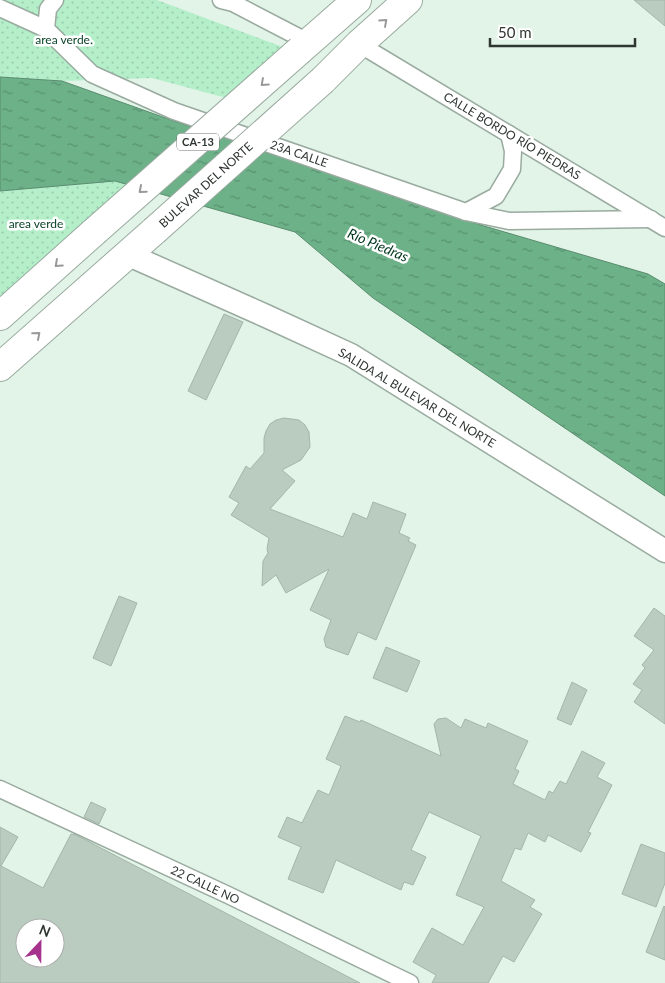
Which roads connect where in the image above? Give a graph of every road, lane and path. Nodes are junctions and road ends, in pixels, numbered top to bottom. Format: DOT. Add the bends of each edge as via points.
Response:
graph roads {
  1 [pos="56,0"];
  2 [pos="221,0"];
  3 [pos="357,0"];
  4 [pos="408,0"];
  5 [pos="0,8"];
  6 [pos="46,29"];
  7 [pos="359,44"];
  8 [pos="304,46"];
  9 [pos="509,134"];
  10 [pos="466,212"];
  11 [pos="658,223"];
  12 [pos="128,255"];
  13 [pos="0,316"];
  14 [pos="0,367"];
  15 [pos="665,551"];
  16 [pos="0,789"];
  17 [pos="410,983"];
  1 -- 6 [label="street" via="48,9"];
  2 -- 8 [label="street" via="233,3"];
  3 -- 8 [label="highway, CA-13"];
  7 -- 4 [label="highway, BULEVAR DEL NORTE / CA-13, one-way"];
  5 -- 6 [label="street, 23A CALLE"];
  6 -- 10 [label="street, 23A CALLE" via="92,74 174,111"];
  7 -- 9 [label="street, CALLE BORDO RÍO PIEDRAS"];
  7 -- 12 [label="highway, BULEVAR DEL NORTE / CA-13, bridge"];
  8 -- 13 [label="highway, CA-13, one-way, bridge"];
  9 -- 10 [label="street" via="512,168 496,196"];
  9 -- 11 [label="street, CALLE BORDO RÍO PIEDRAS"];
  10 -- 11 [label="street, 23A CALLE" via="509,221"];
  14 -- 12 [label="highway, BULEVAR DEL NORTE / CA-13, one-way"];
  12 -- 15 [label="street, SALIDA AL BULEVAR DEL NORTE" via="351,355"];
  16 -- 17 [label="street, 22 CALLE NO"];
}
